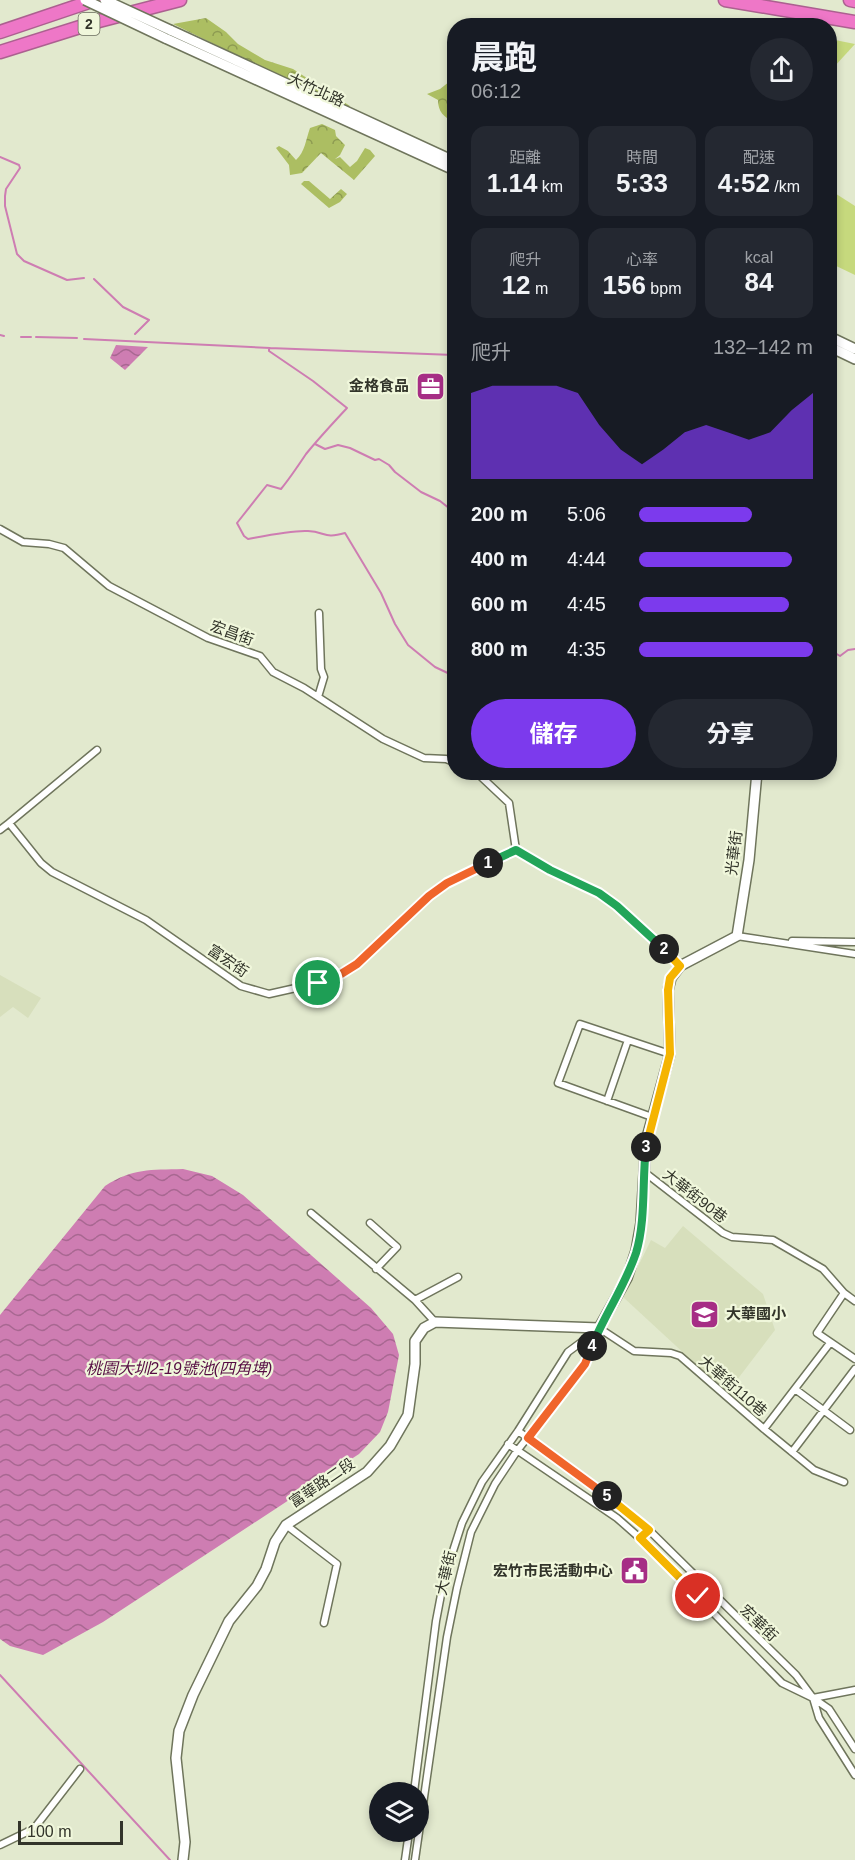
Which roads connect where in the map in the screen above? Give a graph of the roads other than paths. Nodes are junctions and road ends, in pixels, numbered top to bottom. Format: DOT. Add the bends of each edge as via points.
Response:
graph roads {
  1 [pos="85,0"];
  2 [pos="95,0"];
  3 [pos="105,0"];
  4 [pos="180,0"];
  5 [pos="725,0"];
  6 [pos="850,0"];
  7 [pos="855,1"];
  8 [pos="831,18"];
  9 [pos="837,19"];
  10 [pos="855,22"];
  11 [pos="0,32"];
  12 [pos="168,34"];
  13 [pos="0,52"];
  14 [pos="447,158"];
  15 [pos="447,167"];
  16 [pos="837,340"];
  17 [pos="855,349"];
  18 [pos="837,350"];
  19 [pos="855,359"];
  20 [pos="0,529"];
  21 [pos="319,613"];
  22 [pos="318,697"];
  23 [pos="97,750"];
  24 [pos="447,759"];
  25 [pos="485,780"];
  26 [pos="756,780"];
  27 [pos="9,823"];
  28 [pos="0,830"];
  29 [pos="516,850"];
  30 [pos="737,936"];
  31 [pos="776,941"];
  32 [pos="855,942"];
  33 [pos="855,954"];
  34 [pos="680,966"];
  35 [pos="628,1040"];
  36 [pos="670,1054"];
  37 [pos="607,1101"];
  38 [pos="652,1117"];
  39 [pos="643,1170"];
  40 [pos="312,1213"];
  41 [pos="370,1223"];
  42 [pos="376,1269"];
  43 [pos="458,1277"];
  44 [pos="844,1293"];
  45 [pos="415,1300"];
  46 [pos="855,1301"];
  47 [pos="435,1323"];
  48 [pos="599,1328"];
  49 [pos="830,1343"];
  50 [pos="855,1359"];
  51 [pos="855,1370"];
  52 [pos="795,1389"];
  53 [pos="822,1410"];
  54 [pos="764,1429"];
  55 [pos="850,1430"];
  56 [pos="518,1431"];
  57 [pos="528,1438"];
  58 [pos="508,1444"];
  59 [pos="517,1451"];
  60 [pos="792,1452"];
  61 [pos="844,1482"];
  62 [pos="286,1525"];
  63 [pos="649,1530"];
  64 [pos="640,1538"];
  65 [pos="445,1575"];
  66 [pos="460,1576"];
  67 [pos="708,1589"];
  68 [pos="698,1596"];
  69 [pos="324,1623"];
  70 [pos="428,1685"];
  71 [pos="441,1687"];
  72 [pos="855,1690"];
  73 [pos="813,1698"];
  74 [pos="855,1749"];
  75 [pos="80,1770"];
  76 [pos="855,1775"];
  77 [pos="415,1782"];
  78 [pos="426,1782"];
  79 [pos="408,1842"];
  80 [pos="417,1842"];
  81 [pos="0,1845"];
  82 [pos="183,1860"];
  83 [pos="405,1860"];
  84 [pos="415,1860"];
  1 -- 12 [label="street, bridge"];
  2 -- 11 [label="highway, 2"];
  3 -- 12 [label="street, bridge"];
  4 -- 13 [label="highway, 2"];
  5 -- 8 [label="highway"];
  6 -- 7 [label="highway"];
  9 -- 10 [label="highway"];
  12 -- 14 [label="street, 大竹北路"];
  12 -- 15 [label="street, 大竹北路"];
  16 -- 17 [label="street"];
  18 -- 19 [label="street"];
  20 -- 22 [label="street, 宏昌街" via="23,542 64,548 109,586 208,638 260,656 273,672"];
  21 -- 22 [label="street" via="324,677"];
  22 -- 24 [label="street, 宏昌街" via="383,739 424,758"];
  23 -- 27 [label="street"];
  25 -- 29 [label="street" via="509,803"];
  26 -- 30 [label="street, 光華街"];
  27 -- 28 [label="street"];
  27 -- 29 [label="street, 富宏街" via="52,872 146,920 241,986 269,994 341,974 447,883"];
  29 -- 34 [label="street" via="599,893"];
  30 -- 31 [label="street"];
  30 -- 34 [label="street"];
  31 -- 32 [label="street"];
  31 -- 33 [label="street"];
  34 -- 36 [label="street, 大華街" via="670,978 668,990"];
  35 -- 36 [label="street"];
  35 -- 37 [label="street"];
  35 -- 37 [label="street" via="580,1024 558,1083"];
  36 -- 38 [label="street, 大華街"];
  37 -- 38 [label="street"];
  38 -- 39 [label="street, 大華街"];
  39 -- 44 [label="street, 大華街90巷" via="723,1233 773,1240 823,1269"];
  39 -- 48 [label="street, 大華街" via="636,1251 627,1278"];
  40 -- 42 [label="street"];
  41 -- 42 [label="street" via="398,1247"];
  42 -- 45 [label="street"];
  43 -- 45 [label="street"];
  44 -- 46 [label="street, 大華街90巷"];
  44 -- 49 [label="street" via="817,1332"];
  45 -- 47 [label="street"];
  47 -- 48 [label="street"];
  47 -- 62 [label="street, 富華路二段" via="424,1328 415,1341 408,1415 390,1446 367,1472"];
  48 -- 54 [label="street, 大華街110巷" via="634,1351 680,1356"];
  48 -- 56 [label="street, 大華街" via="568,1352"];
  48 -- 57 [label="street, 大華街" via="585,1364"];
  49 -- 50 [label="street"];
  49 -- 52 [label="street"];
  51 -- 53 [label="street"];
  52 -- 53 [label="street"];
  52 -- 54 [label="street"];
  53 -- 55 [label="street"];
  53 -- 60 [label="street"];
  54 -- 60 [label="street, 大華街110巷"];
  56 -- 57 [label="street, 宏華街"];
  56 -- 58 [label="street, 大華街"];
  57 -- 59 [label="street, 大華街"];
  57 -- 63 [label="street, 宏華街"];
  58 -- 59 [label="street, 宏華街"];
  58 -- 65 [label="street, 大華街" via="482,1482 462,1522"];
  59 -- 64 [label="street, 宏華街" via="617,1518"];
  59 -- 66 [label="street, 大華街" via="471,1532"];
  60 -- 61 [label="street, 大華街110巷" via="814,1470"];
  62 -- 69 [label="street" via="337,1564"];
  62 -- 82 [label="street, 富華路二段" via="257,1586 229,1621 179,1731 176,1758 185,1842"];
  63 -- 64 [label="street"];
  63 -- 67 [label="street, 宏華街"];
  64 -- 68 [label="street, 宏華街"];
  65 -- 66 [label="street"];
  65 -- 70 [label="street, 大華街"];
  66 -- 71 [label="street, 大華街"];
  67 -- 68 [label="street"];
  67 -- 73 [label="street, 宏華街" via="796,1675"];
  68 -- 73 [label="street, 宏華街" via="782,1683"];
  70 -- 71 [label="street"];
  70 -- 77 [label="street, 大華街"];
  71 -- 78 [label="street, 大華街"];
  72 -- 73 [label="street"];
  73 -- 74 [label="street" via="829,1709"];
  73 -- 76 [label="street" via="819,1718"];
  75 -- 81 [label="street" via="36,1826"];
  79 -- 83 [label="street"];
  80 -- 84 [label="street, 大華街"];
}
